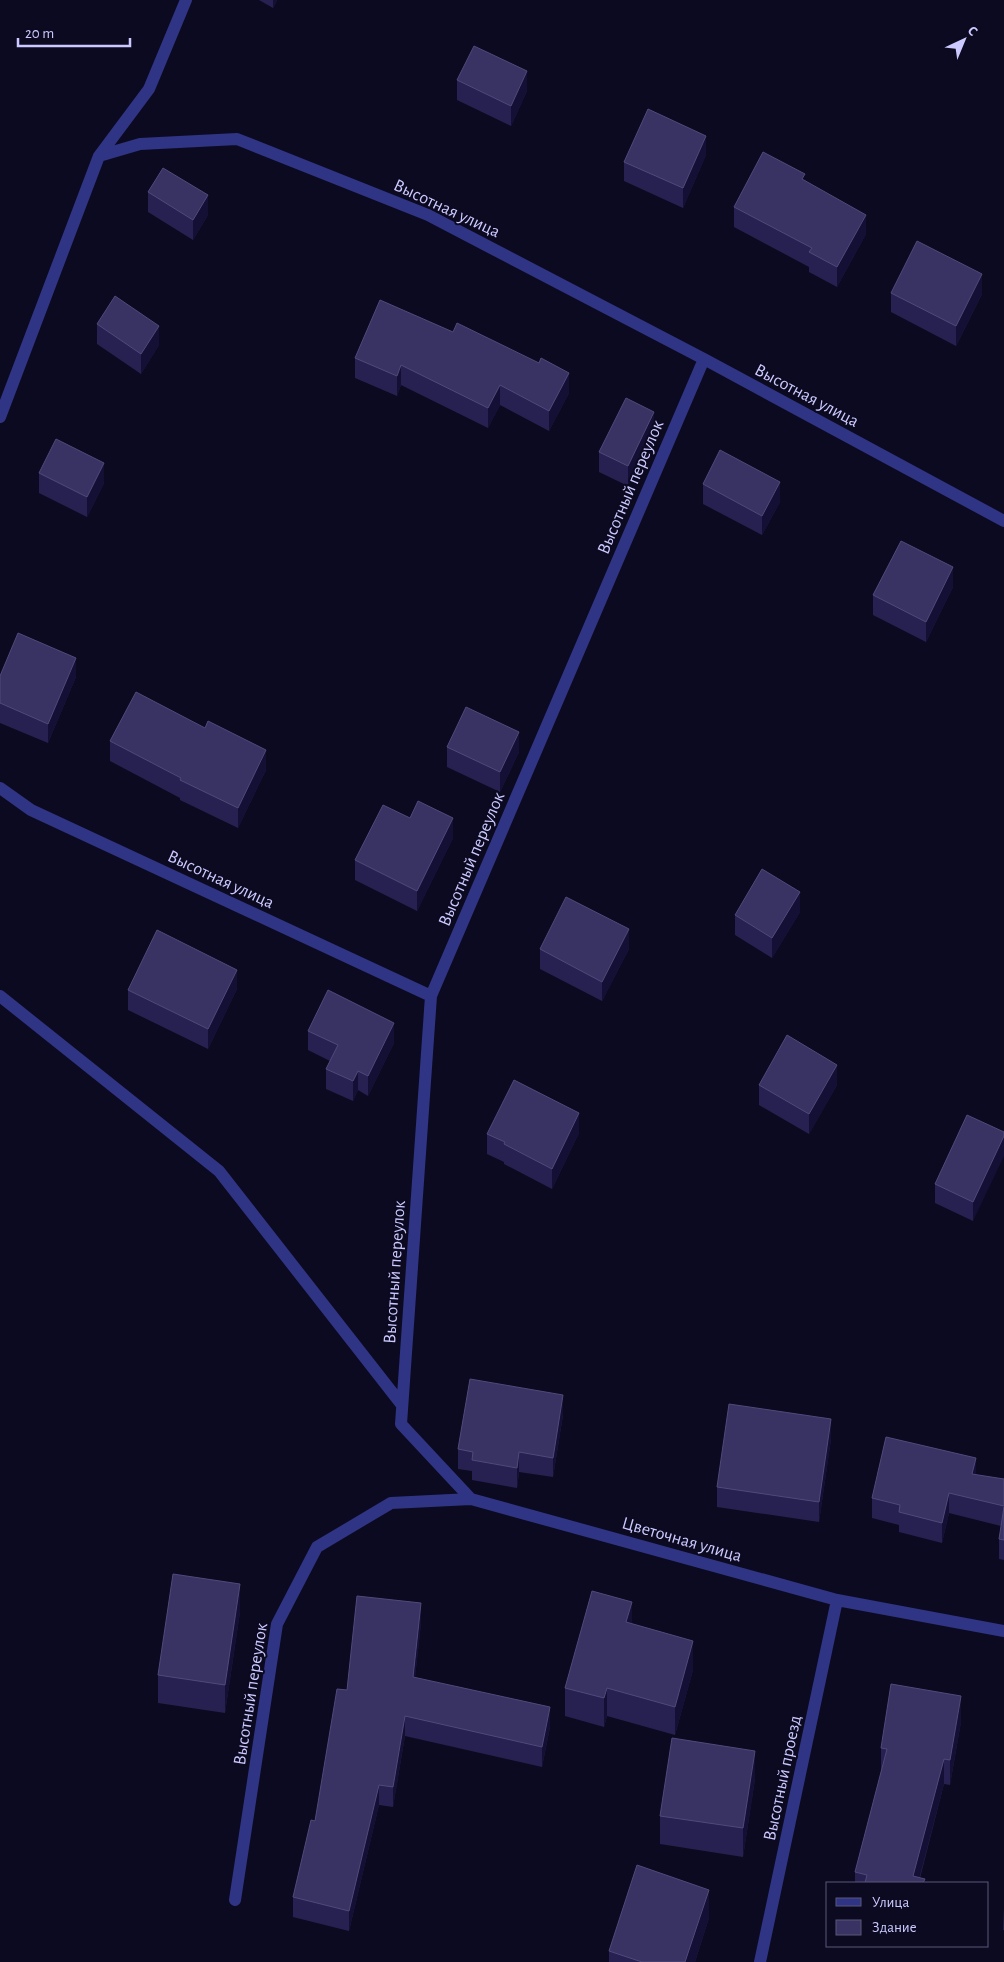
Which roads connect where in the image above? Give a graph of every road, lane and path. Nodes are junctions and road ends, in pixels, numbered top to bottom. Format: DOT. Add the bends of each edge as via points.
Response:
graph roads {
  1 [pos="186,0"];
  2 [pos="100,156"];
  3 [pos="704,359"];
  4 [pos="0,417"];
  5 [pos="1004,522"];
  6 [pos="0,788"];
  7 [pos="0,996"];
  8 [pos="431,996"];
  9 [pos="402,1405"];
  10 [pos="470,1499"];
  11 [pos="837,1600"];
  12 [pos="1004,1631"];
  13 [pos="235,1900"];
  14 [pos="760,1962"];
  1 -- 2 [label="street" via="149,89"];
  2 -- 3 [label="street, Высотная улица" via="140,144 237,138 428,214"];
  2 -- 4 [label="street"];
  3 -- 5 [label="street, Высотная улица"];
  3 -- 8 [label="street, Высотный переулок"];
  6 -- 8 [label="street, Высотная улица" via="31,810"];
  7 -- 9 [label="street" via="219,1171"];
  8 -- 9 [label="street, Высотный переулок"];
  9 -- 10 [label="street" via="401,1424"];
  10 -- 11 [label="street, Цветочная улица"];
  10 -- 13 [label="street, Высотный переулок" via="391,1503 317,1547 276,1624"];
  11 -- 12 [label="street, Цветочная улица"];
  11 -- 14 [label="street, Высотный проезд"];
}
